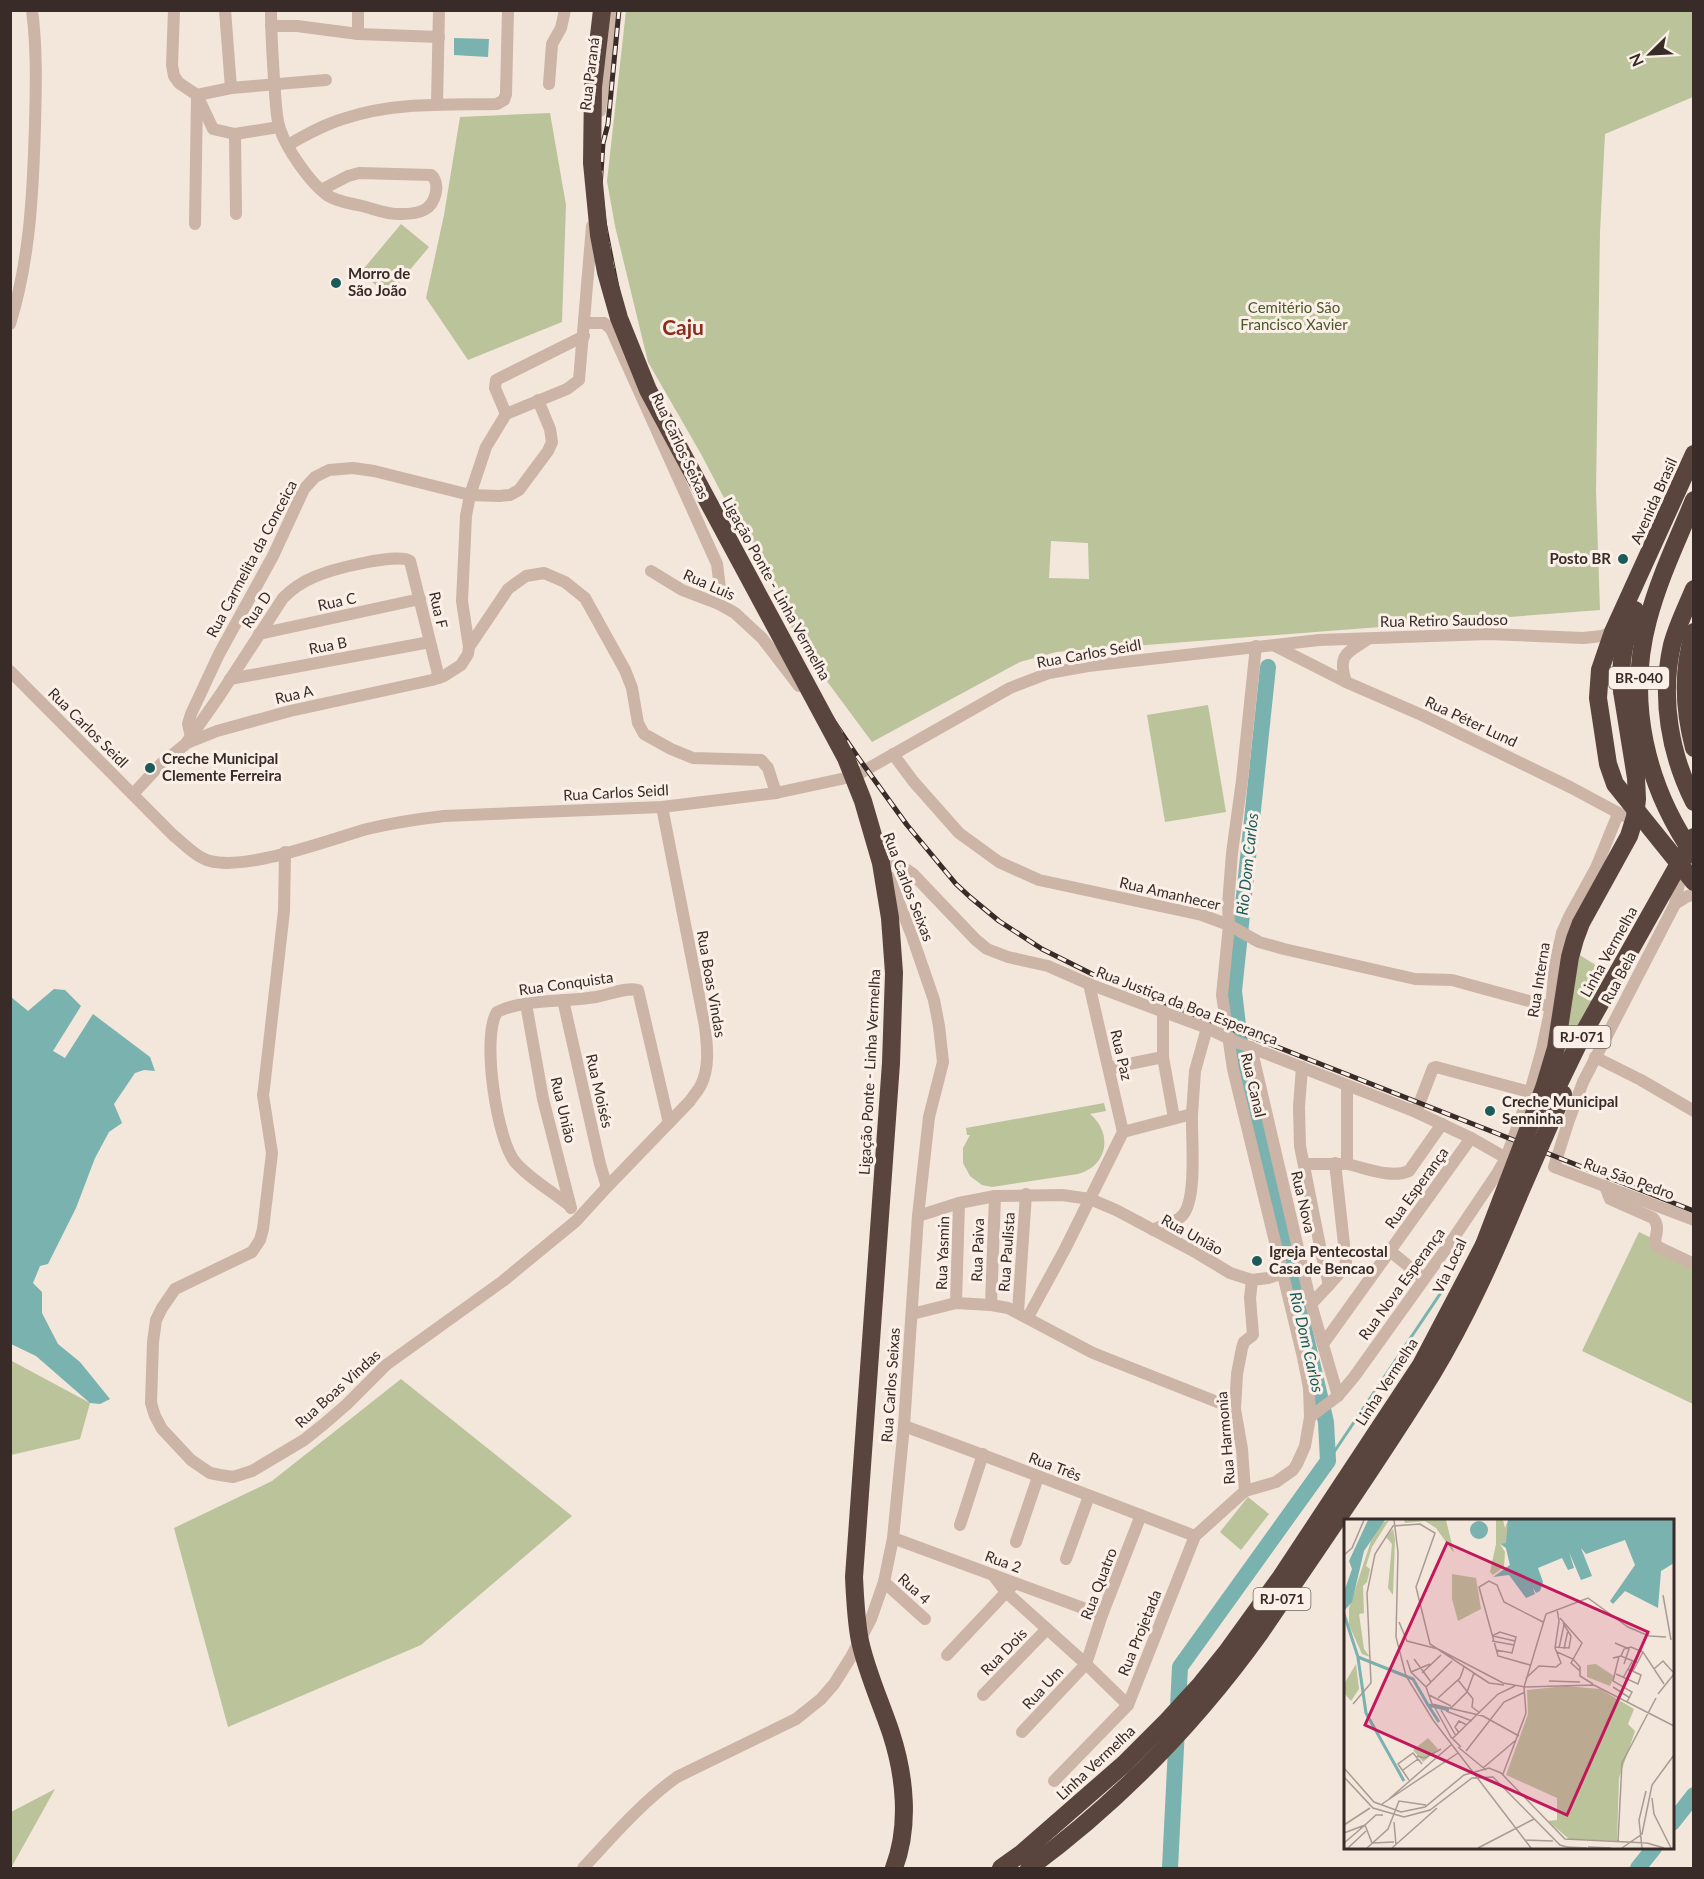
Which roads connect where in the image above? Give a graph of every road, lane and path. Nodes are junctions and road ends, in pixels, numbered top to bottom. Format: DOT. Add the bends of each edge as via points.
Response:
graph roads {
  1 [pos="32,10"];
  2 [pos="174,10"];
  3 [pos="225,10"];
  4 [pos="271,10"];
  5 [pos="358,10"];
  6 [pos="440,10"];
  7 [pos="508,10"];
  8 [pos="565,10"];
  9 [pos="602,10"];
  10 [pos="613,10"];
  11 [pos="271,26"];
  12 [pos="358,34"];
  13 [pos="439,37"];
  14 [pos="326,80"];
  15 [pos="549,84"];
  16 [pos="275,85"];
  17 [pos="231,87"];
  18 [pos="197,95"];
  19 [pos="437,104"];
  20 [pos="279,127"];
  21 [pos="235,134"];
  22 [pos="598,141"];
  23 [pos="288,145"];
  24 [pos="321,190"];
  25 [pos="593,209"];
  26 [pos="236,214"];
  27 [pos="195,224"];
  28 [pos="584,323"];
  29 [pos="10,324"];
  30 [pos="584,336"];
  31 [pos="538,400"];
  32 [pos="506,414"];
  33 [pos="1694,454"];
  34 [pos="1694,486"];
  35 [pos="470,495"];
  36 [pos="1694,500"];
  37 [pos="399,558"];
  38 [pos="651,571"];
  39 [pos="1694,589"];
  40 [pos="420,599"];
  41 [pos="719,604"];
  42 [pos="1613,632"];
  43 [pos="1694,632"];
  44 [pos="259,634"];
  45 [pos="1369,638"];
  46 [pos="430,642"];
  47 [pos="1256,646"];
  48 [pos="1275,646"];
  49 [pos="469,647"];
  50 [pos="10,671"];
  51 [pos="439,678"];
  52 [pos="230,679"];
  53 [pos="1346,682"];
  54 [pos="189,740"];
  55 [pos="1694,748"];
  56 [pos="893,754"];
  57 [pos="855,776"];
  58 [pos="776,793"];
  59 [pos="133,794"];
  60 [pos="1694,802"];
  61 [pos="662,807"];
  62 [pos="1623,816"];
  63 [pos="1652,830"];
  64 [pos="1694,837"];
  65 [pos="285,852"];
  66 [pos="879,853"];
  67 [pos="1694,853"];
  68 [pos="1675,860"];
  69 [pos="1694,882"];
  70 [pos="1694,896"];
  71 [pos="1675,904"];
  72 [pos="1237,929"];
  73 [pos="1089,984"];
  74 [pos="563,1000"];
  75 [pos="526,1004"];
  76 [pos="1551,1007"];
  77 [pos="1163,1011"];
  78 [pos="1207,1028"];
  79 [pos="1239,1043"];
  80 [pos="1163,1057"];
  81 [pos="1595,1057"];
  82 [pos="1302,1066"];
  83 [pos="1109,1068"];
  84 [pos="1347,1086"];
  85 [pos="1530,1092"];
  86 [pos="1694,1111"];
  87 [pos="1416,1112"];
  88 [pos="1191,1114"];
  89 [pos="1174,1118"];
  90 [pos="669,1123"];
  91 [pos="1443,1124"];
  92 [pos="1123,1132"];
  93 [pos="1471,1138"];
  94 [pos="1506,1158"];
  95 [pos="1341,1163"];
  96 [pos="1305,1164"];
  97 [pos="1554,1167"];
  98 [pos="1605,1186"];
  99 [pos="607,1187"];
  100 [pos="1026,1194"];
  101 [pos="995,1196"];
  102 [pos="1090,1199"];
  103 [pos="959,1203"];
  104 [pos="570,1206"];
  105 [pos="918,1216"];
  106 [pos="1694,1220"];
  107 [pos="576,1221"];
  108 [pos="1153,1230"];
  109 [pos="1484,1245"];
  110 [pos="1390,1251"];
  111 [pos="1694,1264"];
  112 [pos="1282,1273"];
  113 [pos="1423,1278"];
  114 [pos="1252,1280"];
  115 [pos="1329,1285"];
  116 [pos="956,1303"];
  117 [pos="1311,1304"];
  118 [pos="991,1305"];
  119 [pos="912,1314"];
  120 [pos="1023,1315"];
  121 [pos="1323,1344"];
  122 [pos="1335,1399"];
  123 [pos="1235,1409"];
  124 [pos="1313,1415"];
  125 [pos="903,1426"];
  126 [pos="983,1454"];
  127 [pos="1038,1477"];
  128 [pos="1245,1491"];
  129 [pos="1089,1496"];
  130 [pos="1141,1515"];
  131 [pos="960,1525"];
  132 [pos="1195,1536"];
  133 [pos="893,1538"];
  134 [pos="1016,1542"];
  135 [pos="1066,1559"];
  136 [pos="993,1575"];
  137 [pos="884,1582"];
  138 [pos="1011,1587"];
  139 [pos="1102,1615"];
  140 [pos="925,1619"];
  141 [pos="1047,1629"];
  142 [pos="947,1655"];
  143 [pos="1086,1664"];
  144 [pos="1196,1679"];
  145 [pos="983,1695"];
  146 [pos="1128,1705"];
  147 [pos="1022,1732"];
  148 [pos="1054,1781"];
  149 [pos="583,1869"];
  150 [pos="894,1869"];
  151 [pos="1001,1869"];
  152 [pos="1029,1869"];
  1 -- 29 [label="street" via="34,176 27,252"];
  2 -- 18 [label="street" via="174,76"];
  3 -- 17 [label="street"];
  4 -- 11 [label="street"];
  5 -- 12 [label="street"];
  6 -- 13 [label="street"];
  7 -- 19 [label="street" via="504,100 497,104"];
  8 -- 15 [label="street" via="552,44"];
  9 -- 150 [label="highway, Ligação Ponte - Linha Vermelha, bridge" via="593,87 592,163 599,235 619,318 648,390 846,758 869,819 888,900 894,964 891,1062 854,1578 861,1643 901,1775 903,1826"];
  10 -- 22 [label="street, Rua Paraná"];
  11 -- 12 [label="street"];
  11 -- 16 [label="street"];
  12 -- 13 [label="street"];
  13 -- 19 [label="street"];
  14 -- 16 [label="street"];
  16 -- 17 [label="street"];
  16 -- 20 [label="street"];
  17 -- 18 [label="street"];
  18 -- 21 [label="street" via="213,129"];
  18 -- 27 [label="street"];
  19 -- 23 [label="street" via="346,117"];
  20 -- 21 [label="street"];
  20 -- 23 [label="street"];
  21 -- 26 [label="street"];
  23 -- 24 [label="street"];
  24 -- 24 [label="street" via="359,173 431,175 436,186 427,208 402,214 335,200"];
  25 -- 28 [label="street"];
  28 -- 30 [label="street"];
  28 -- 41 [label="street, Rua Carlos Seixas" via="604,323 611,329 717,564"];
  30 -- 31 [label="street" via="579,380"];
  30 -- 32 [label="street" via="496,380 495,388"];
  31 -- 32 [label="street"];
  31 -- 35 [label="street, Rua Carmelita da Conceica" via="552,441 542,460 513,494"];
  32 -- 35 [label="street" via="486,447"];
  33 -- 42 [label="highway, Avenida Brasil"];
  34 -- 109 [label="highway, bridge" via="1637,606 1622,653 1622,691 1636,778 1635,817 1629,836 1575,939 1547,1079"];
  35 -- 49 [label="street" via="462,601"];
  35 -- 54 [label="street, Rua Carmelita da Conceica" via="353,468 329,470 315,477 304,489 273,556 219,654 191,714"];
  36 -- 67 [label="highway, BR-040" via="1648,620 1639,677 1641,727 1654,778 1673,822"];
  37 -- 40 [label="street, Rua F" via="410,561"];
  37 -- 44 [label="street, Rua D" via="311,578 283,598"];
  38 -- 41 [label="street, Rua Luis" via="682,590"];
  39 -- 60 [label="highway, BR-040" via="1673,643 1667,708 1674,752"];
  40 -- 44 [label="street, Rua C"];
  40 -- 46 [label="street, Rua F"];
  41 -- 57 [label="street, Rua Luis" via="735,613 780,659"];
  42 -- 45 [label="street, Rua Retiro Saudoso" via="1583,638 1488,634"];
  42 -- 63 [label="highway, Avenida Brasil" via="1602,663 1598,691 1608,764 1615,784"];
  43 -- 55 [label="highway" via="1686,676 1687,713"];
  44 -- 52 [label="street, Rua D"];
  45 -- 48 [label="street, Rua Retiro Saudoso"];
  45 -- 53 [label="street" via="1342,660"];
  46 -- 51 [label="street, Rua F"];
  46 -- 52 [label="street, Rua B"];
  47 -- 48 [label="street, Rua Carlos Seidl"];
  47 -- 56 [label="street, Rua Carlos Seidl" via="1050,673 1010,688"];
  47 -- 72 [label="street, Rua Canal" via="1228,905"];
  48 -- 53 [label="street, Rua Péter Lund"];
  49 -- 51 [label="street, Rua A" via="461,665"];
  49 -- 58 [label="street, Rua A" via="515,583 537,572 552,575 585,598 625,670 644,734 693,758 761,760 768,768"];
  50 -- 59 [label="street, Rua Carlos Seidl"];
  51 -- 54 [label="street, Rua A" via="251,721"];
  52 -- 54 [label="street, Rua D"];
  53 -- 62 [label="street, Rua Péter Lund" via="1424,716"];
  54 -- 59 [label="street, Rua A"];
  56 -- 57 [label="street, Rua Carlos Seidl"];
  56 -- 72 [label="street, Rua Amanhecer" via="959,833 999,862 1040,880 1202,915"];
  57 -- 58 [label="street, Rua Carlos Seidl"];
  57 -- 66 [label="street, Rua Carlos Seixas"];
  58 -- 61 [label="street, Rua Carlos Seidl"];
  59 -- 65 [label="street, Rua Carlos Seidl" via="173,835 209,861 241,863"];
  61 -- 65 [label="street, Rua Carlos Seidl" via="444,816 396,822"];
  61 -- 90 [label="street, Rua Boas Vindas" via="708,1048 701,1085"];
  62 -- 63 [label="street, Rua Péter Lund"];
  62 -- 76 [label="street, Rua Interna" via="1562,933"];
  62 -- 144 [label="street, Via Local" via="1624,833 1591,892 1565,954 1551,1047 1536,1098 1462,1277 1404,1382 1271,1579"];
  63 -- 68 [label="highway, Avenida Brasil"];
  64 -- 109 [label="highway, Linha Vermelha / RJ-071, bridge" via="1569,1063"];
  65 -- 107 [label="street, Rua Boas Vindas" via="284,910 263,1095 272,1153 263,1229 252,1251 175,1289 162,1308 153,1342 151,1403 162,1429 191,1460 210,1473 233,1477 252,1471 304,1440 386,1365 503,1281"];
  66 -- 73 [label="street, Rua Justiça da Boa Esperança" via="912,873 987,949 1048,966"];
  66 -- 105 [label="street, Rua Carlos Seixas" via="934,1000 942,1047 943,1062 929,1116"];
  67 -- 152 [label="highway, Linha Vermelha / RJ-071, bridge" via="1572,1073 1497,1246 1433,1372 1230,1674 1178,1734 1106,1806"];
  68 -- 69 [label="highway, Avenida Brasil"];
  68 -- 71 [label="street, Rua Bela" via="1679,884"];
  70 -- 71 [label="street"];
  71 -- 81 [label="street, Rua Bela"];
  72 -- 76 [label="street, Rua Amanhecer" via="1284,949 1415,980 1452,980"];
  72 -- 79 [label="street, Rua Canal" via="1222,995"];
  73 -- 77 [label="street, Rua Justiça da Boa Esperança"];
  73 -- 83 [label="street, Rua Paz"];
  74 -- 75 [label="street, Rua Conquista"];
  74 -- 90 [label="street, Rua Conquista" via="636,989"];
  74 -- 99 [label="street, Rua Moisés"];
  75 -- 104 [label="street, Rua União" via="543,1099"];
  75 -- 104 [label="street, Rua Conquista" via="494,1016 490,1062 505,1145 515,1163"];
  76 -- 85 [label="street, Rua Interna"];
  77 -- 78 [label="street, Rua Justiça da Boa Esperança"];
  77 -- 80 [label="street"];
  78 -- 79 [label="street, Rua Justiça da Boa Esperança"];
  78 -- 88 [label="street" via="1195,1071"];
  79 -- 82 [label="street, Rua Justiça da Boa Esperança"];
  79 -- 112 [label="street, Rua Canal" via="1235,1078"];
  79 -- 117 [label="street, Rua Nova"];
  80 -- 83 [label="street"];
  80 -- 89 [label="street"];
  81 -- 86 [label="street"];
  81 -- 97 [label="street, Rua Bela"];
  82 -- 84 [label="street, Rua Justiça da Boa Esperança"];
  82 -- 96 [label="street" via="1299,1127"];
  83 -- 92 [label="street, Rua Paz"];
  84 -- 87 [label="street, Rua Justiça da Boa Esperança"];
  84 -- 95 [label="street"];
  85 -- 87 [label="street" via="1436,1066"];
  85 -- 94 [label="street, Rua Interna"];
  87 -- 91 [label="street, Rua Justiça da Boa Esperança"];
  88 -- 89 [label="street"];
  88 -- 108 [label="street" via="1192,1183 1187,1209 1178,1219"];
  89 -- 92 [label="street"];
  90 -- 99 [label="street, Rua Boas Vindas"];
  91 -- 93 [label="street, Rua Justiça da Boa Esperança"];
  91 -- 95 [label="street" via="1409,1171 1399,1175"];
  92 -- 102 [label="street"];
  93 -- 94 [label="street, Rua Justiça da Boa Esperança"];
  93 -- 110 [label="street, Rua Esperança"];
  94 -- 113 [label="street, Rua Nova Esperança"];
  95 -- 96 [label="street"];
  95 -- 115 [label="street" via="1346,1262"];
  96 -- 115 [label="street"];
  97 -- 98 [label="street, Rua São Pedro"];
  98 -- 106 [label="street, Rua São Pedro"];
  98 -- 111 [label="street" via="1610,1199 1653,1218 1658,1227 1658,1247"];
  99 -- 107 [label="street, Rua Boas Vindas"];
  100 -- 101 [label="street, Rua União"];
  100 -- 102 [label="street, Rua União"];
  100 -- 120 [label="street, Rua Paulista"];
  101 -- 103 [label="street, Rua União"];
  101 -- 118 [label="street, Rua Paiva"];
  102 -- 108 [label="street, Rua União"];
  102 -- 120 [label="street"];
  103 -- 105 [label="street, Rua União"];
  103 -- 116 [label="street, Rua Yasmin"];
  104 -- 107 [label="street, Rua União"];
  105 -- 119 [label="street, Rua Carlos Seixas"];
  108 -- 114 [label="street, Rua União" via="1230,1273"];
  109 -- 151 [label="highway, Linha Vermelha / RJ-071" via="1421,1365 1252,1618 1201,1684 1093,1792"];
  110 -- 113 [label="street"];
  110 -- 121 [label="street, Rua Esperança"];
  112 -- 114 [label="street"];
  112 -- 124 [label="street, Rua Canal" via="1304,1357"];
  113 -- 122 [label="street, Rua Nova Esperança"];
  114 -- 123 [label="street, Rua Harmonia" via="1252,1335 1242,1348"];
  115 -- 117 [label="street"];
  116 -- 118 [label="street"];
  116 -- 119 [label="street"];
  117 -- 121 [label="street, Rua Nova"];
  118 -- 120 [label="street"];
  119 -- 125 [label="street, Rua Carlos Seixas"];
  120 -- 123 [label="street" via="1093,1353"];
  121 -- 122 [label="street, Rua Nova"];
  122 -- 124 [label="street, Rua Nova Esperança"];
  123 -- 128 [label="street, Rua Harmonia"];
  124 -- 128 [label="street, Rua Canal" via="1305,1446 1293,1470 1276,1482"];
  125 -- 126 [label="street, Rua Três"];
  125 -- 133 [label="street, Rua Carlos Seixas"];
  126 -- 127 [label="street, Rua Três"];
  126 -- 131 [label="street"];
  127 -- 129 [label="street, Rua Três"];
  127 -- 134 [label="street"];
  128 -- 132 [label="street, Rua Projetada"];
  129 -- 130 [label="street, Rua Três"];
  129 -- 135 [label="street"];
  130 -- 132 [label="street, Rua Três"];
  130 -- 139 [label="street, Rua Quatro"];
  132 -- 146 [label="street, Rua Projetada"];
  133 -- 136 [label="street, Rua 2"];
  133 -- 137 [label="street, Rua Carlos Seixas"];
  136 -- 138 [label="street, Rua Um"];
  137 -- 140 [label="street, Rua 4"];
  137 -- 149 [label="street, Rua Carlos Seixas" via="871,1619 851,1657 821,1699 796,1719 661,1788"];
  138 -- 139 [label="street, Rua 2"];
  138 -- 141 [label="street, Rua Um"];
  138 -- 142 [label="street"];
  139 -- 143 [label="street, Rua Quatro"];
  141 -- 143 [label="street, Rua Um"];
  141 -- 145 [label="street, Rua Dois"];
  143 -- 146 [label="street, Rua Um"];
  143 -- 147 [label="street, Rua Um"];
  146 -- 148 [label="street, Rua Projetada"];
}
